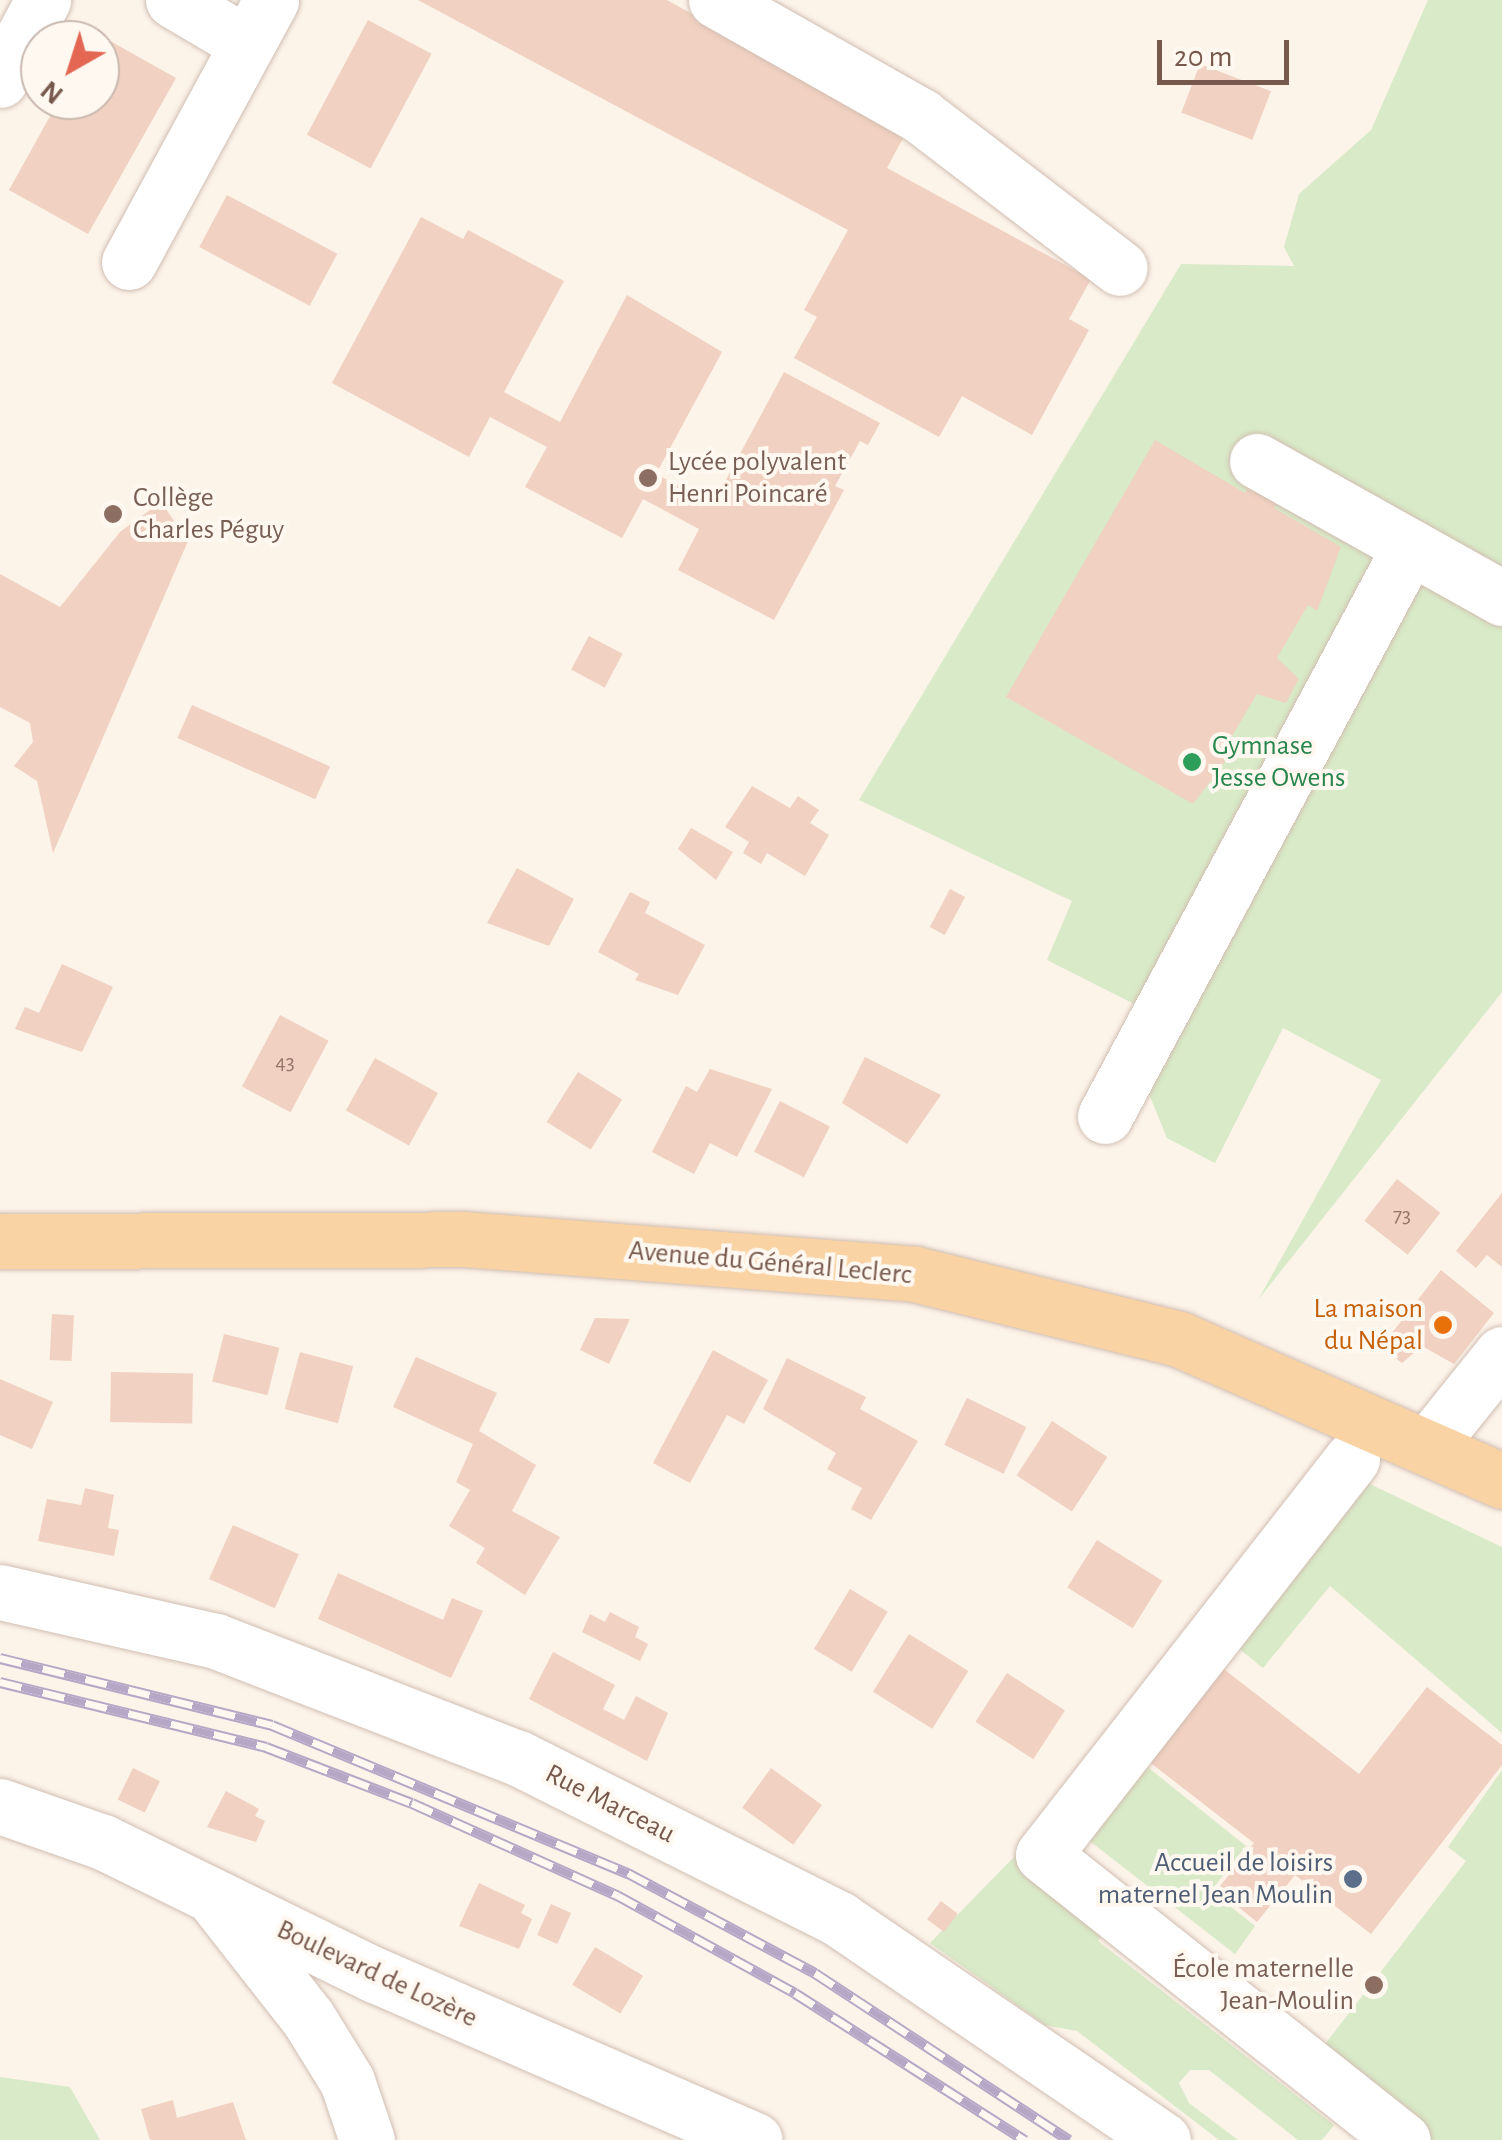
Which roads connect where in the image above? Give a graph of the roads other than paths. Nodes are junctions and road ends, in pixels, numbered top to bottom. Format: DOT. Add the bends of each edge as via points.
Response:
graph roads {
  1 [pos="43,0"];
  2 [pos="173,0"];
  3 [pos="716,0"];
  4 [pos="259,22"];
  5 [pos="0,80"];
  6 [pos="129,262"];
  7 [pos="1120,268"];
  8 [pos="1257,460"];
  9 [pos="1410,546"];
  10 [pos="1502,598"];
  11 [pos="1106,1116"];
  12 [pos="0,1241"];
  13 [pos="1502,1354"];
  14 [pos="1428,1446"];
  15 [pos="1352,1459"];
  16 [pos="1502,1482"];
  17 [pos="0,1592"];
  18 [pos="0,1806"];
  19 [pos="213,1895"];
  20 [pos="368,2140"];
  21 [pos="755,2140"];
  22 [pos="1162,2140"];
  23 [pos="1404,2140"];
  1 -- 5 [label="street"];
  2 -- 4 [label="street"];
  3 -- 7 [label="street" via="921,116"];
  4 -- 6 [label="street"];
  8 -- 9 [label="street"];
  9 -- 10 [label="street"];
  9 -- 11 [label="street" via="1278,836"];
  12 -- 14 [label="main road, Avenue du Général Leclerc" via="464,1239 856,1265 1168,1335"];
  13 -- 14 [label="street"];
  14 -- 16 [label="main road, Avenue du Général Leclerc"];
  15 -- 23 [label="street" via="1043,1855"];
  17 -- 22 [label="street, Rue Marceau" via="216,1640 518,1758 838,1919"];
  18 -- 19 [label="street, Boulevard de Lozère" via="103,1842"];
  19 -- 20 [label="street" via="308,2018 346,2081"];
  19 -- 21 [label="street, Boulevard de Lozère" via="479,2022"];
}
